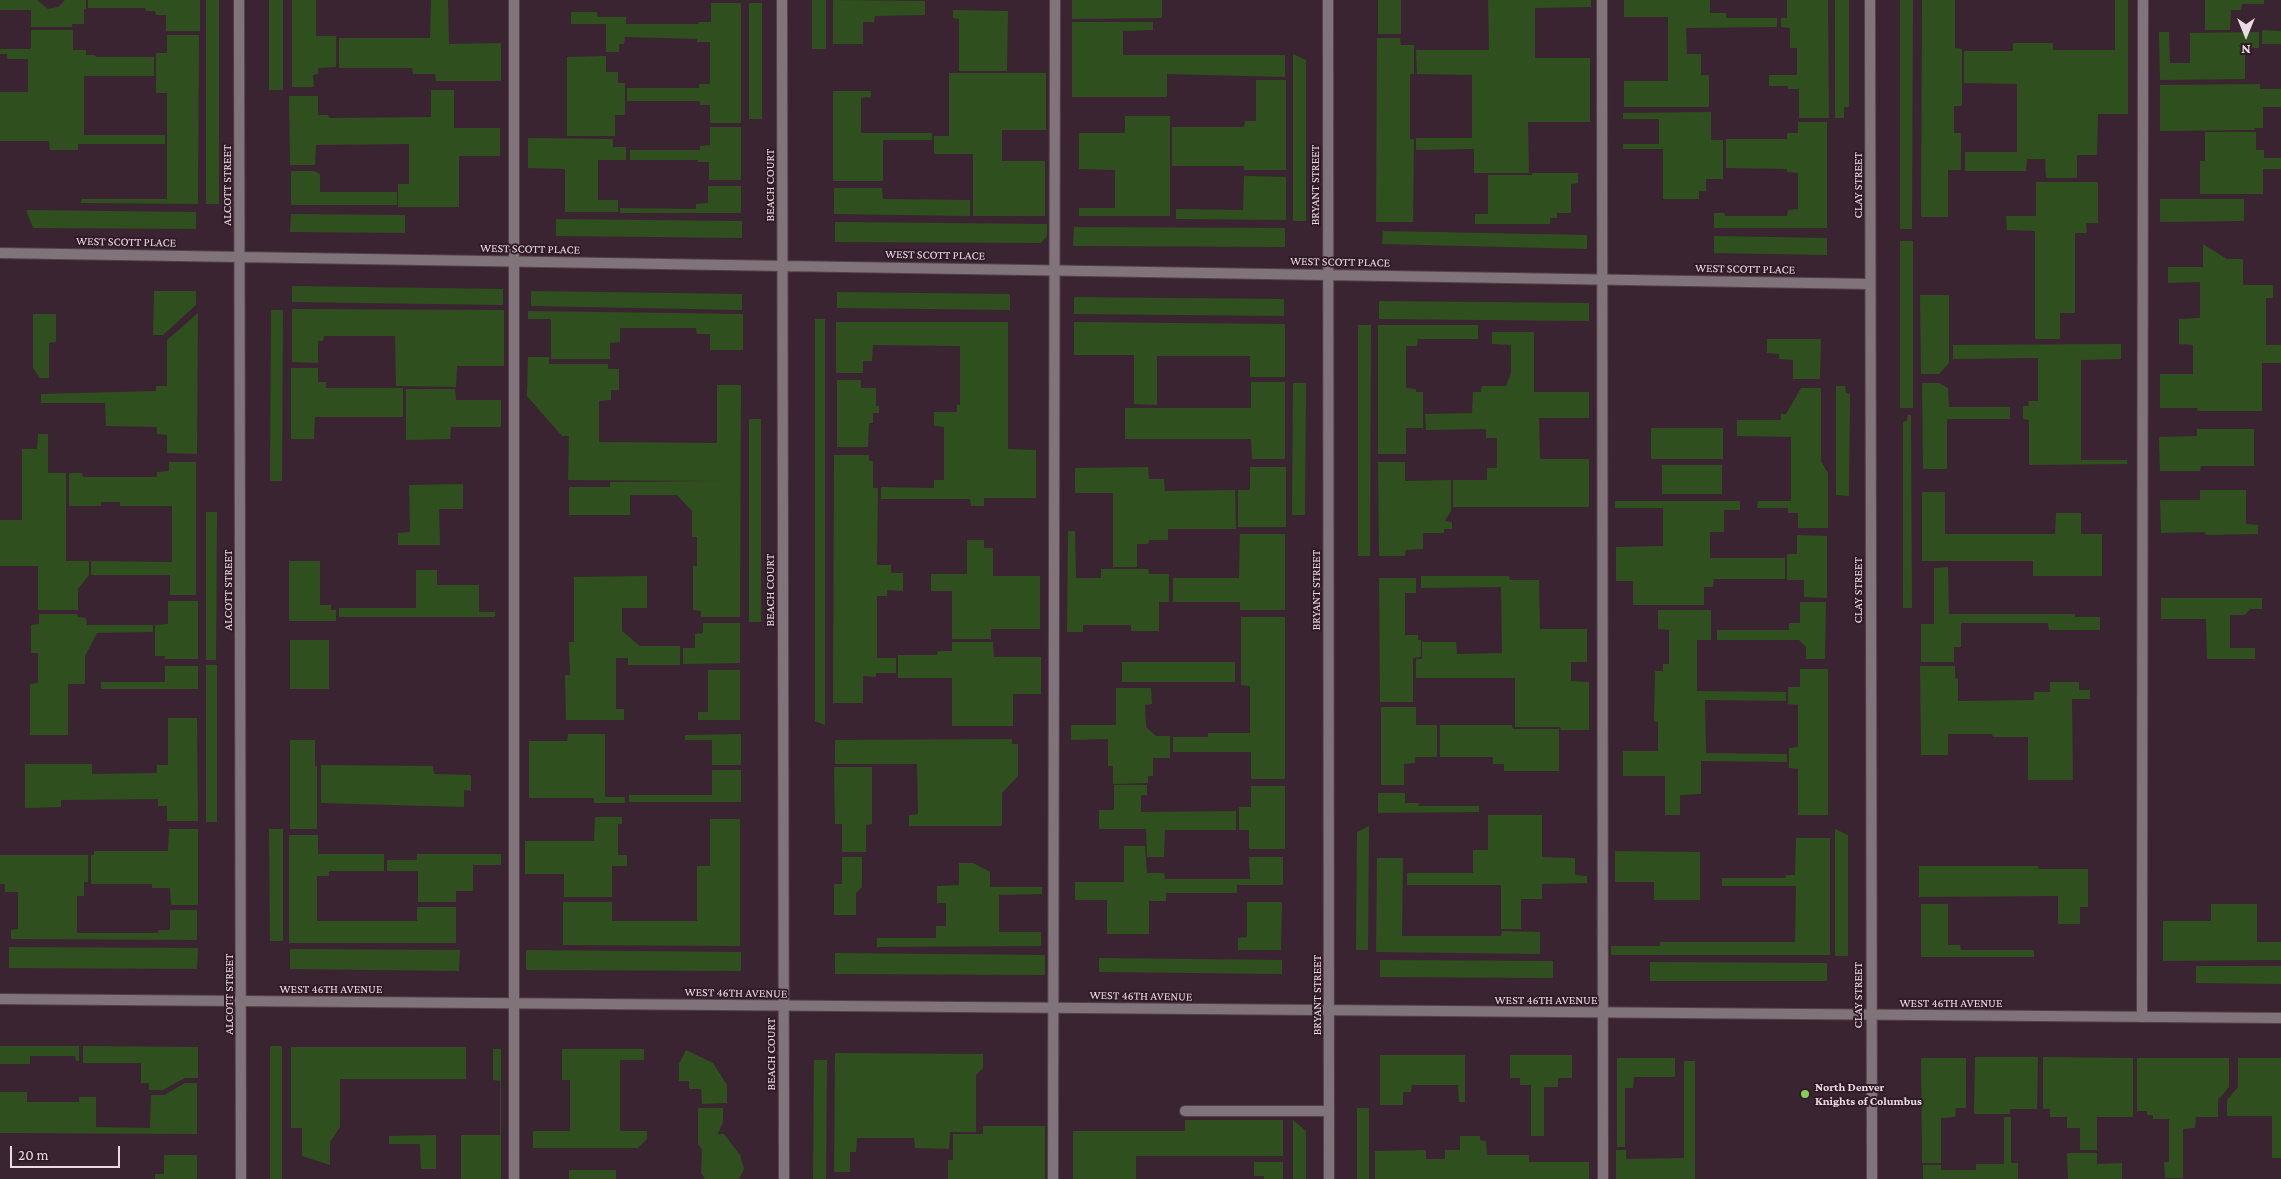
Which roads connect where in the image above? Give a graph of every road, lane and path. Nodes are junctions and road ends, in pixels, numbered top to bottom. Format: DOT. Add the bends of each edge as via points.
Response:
graph roads {
  1 [pos="240,0"];
  2 [pos="514,0"];
  3 [pos="782,0"];
  4 [pos="1055,0"];
  5 [pos="1328,0"];
  6 [pos="1602,0"];
  7 [pos="1870,0"];
  8 [pos="2143,0"];
  9 [pos="0,253"];
  10 [pos="240,256"];
  11 [pos="514,261"];
  12 [pos="783,266"];
  13 [pos="1054,270"];
  14 [pos="1328,275"];
  15 [pos="1602,279"];
  16 [pos="1870,284"];
  17 [pos="0,999"];
  18 [pos="241,1001"];
  19 [pos="514,1004"];
  20 [pos="784,1006"];
  21 [pos="1053,1008"];
  22 [pos="1329,1010"];
  23 [pos="1602,1013"];
  24 [pos="1871,1015"];
  25 [pos="2142,1017"];
  26 [pos="2281,1018"];
  27 [pos="1184,1111"];
  28 [pos="1329,1111"];
  29 [pos="241,1179"];
  30 [pos="514,1179"];
  31 [pos="784,1179"];
  32 [pos="1053,1179"];
  33 [pos="1329,1179"];
  34 [pos="1603,1179"];
  35 [pos="1872,1179"];
  1 -- 10 [label="street, ALCOTT STREET"];
  2 -- 11 [label="street"];
  3 -- 12 [label="street, BEACH COURT"];
  4 -- 13 [label="street"];
  5 -- 14 [label="street, BRYANT STREET"];
  6 -- 15 [label="street"];
  7 -- 16 [label="street, CLAY STREET"];
  8 -- 25 [label="street"];
  9 -- 10 [label="street, WEST SCOTT PLACE"];
  10 -- 11 [label="street, WEST SCOTT PLACE"];
  10 -- 18 [label="street, ALCOTT STREET"];
  11 -- 12 [label="street, WEST SCOTT PLACE"];
  11 -- 19 [label="street"];
  12 -- 13 [label="street, WEST SCOTT PLACE"];
  12 -- 20 [label="street, BEACH COURT"];
  13 -- 14 [label="street, WEST SCOTT PLACE"];
  13 -- 21 [label="street"];
  14 -- 15 [label="street, WEST SCOTT PLACE"];
  14 -- 22 [label="street, BRYANT STREET"];
  15 -- 16 [label="street, WEST SCOTT PLACE"];
  15 -- 23 [label="street"];
  16 -- 24 [label="street, CLAY STREET"];
  17 -- 18 [label="street, WEST 46TH AVENUE"];
  18 -- 19 [label="street, WEST 46TH AVENUE"];
  18 -- 29 [label="street, ALCOTT STREET"];
  19 -- 20 [label="street, WEST 46TH AVENUE"];
  19 -- 30 [label="street"];
  20 -- 21 [label="street, WEST 46TH AVENUE"];
  20 -- 31 [label="street, BEACH COURT"];
  21 -- 22 [label="street, WEST 46TH AVENUE"];
  21 -- 32 [label="street"];
  22 -- 23 [label="street, WEST 46TH AVENUE"];
  22 -- 28 [label="street, BRYANT STREET"];
  23 -- 24 [label="street, WEST 46TH AVENUE"];
  23 -- 34 [label="street"];
  24 -- 25 [label="street, WEST 46TH AVENUE"];
  24 -- 35 [label="street, CLAY STREET"];
  25 -- 26 [label="street, WEST 46TH AVENUE"];
  27 -- 28 [label="street"];
  28 -- 33 [label="street, BRYANT STREET"];
}
